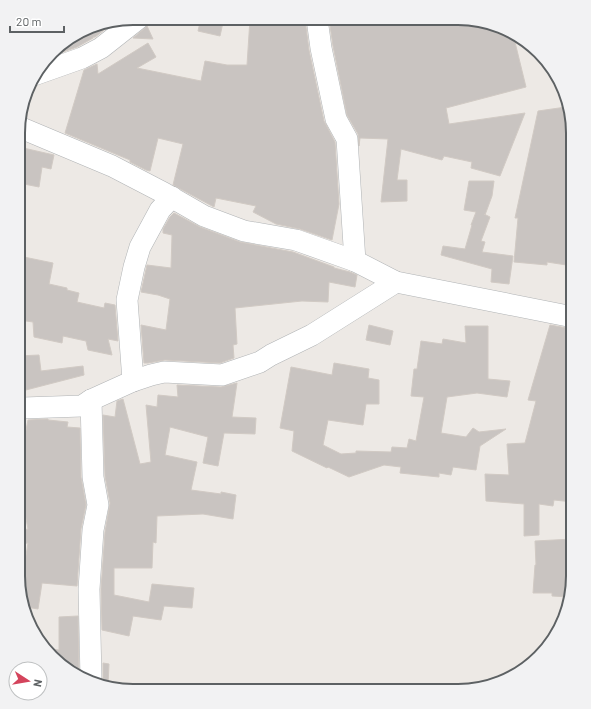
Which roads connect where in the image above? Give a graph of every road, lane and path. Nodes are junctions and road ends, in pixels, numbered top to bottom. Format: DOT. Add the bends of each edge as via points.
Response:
graph roads {
  1 [pos="130,25"];
  2 [pos="318,25"];
  3 [pos="44,71"];
  4 [pos="25,130"];
  5 [pos="172,198"];
  6 [pos="355,261"];
  7 [pos="396,282"];
  8 [pos="566,316"];
  9 [pos="132,381"];
  10 [pos="91,400"];
  11 [pos="25,408"];
  12 [pos="91,675"];
  1 -- 3 [label="street" via="101,48 82,58"];
  2 -- 6 [label="street" via="336,119 348,139"];
  4 -- 5 [label="street" via="112,166"];
  5 -- 6 [label="street" via="204,216 244,232 296,240"];
  5 -- 9 [label="street" via="160,210 140,247 134,267 127,300"];
  6 -- 7 [label="street"];
  7 -- 8 [label="street"];
  7 -- 9 [label="street" via="312,335 260,362 222,375 164,372"];
  9 -- 10 [label="street"];
  10 -- 11 [label="street" via="82,406"];
  10 -- 12 [label="street" via="93,477 98,505 93,530 89,589"];
}
